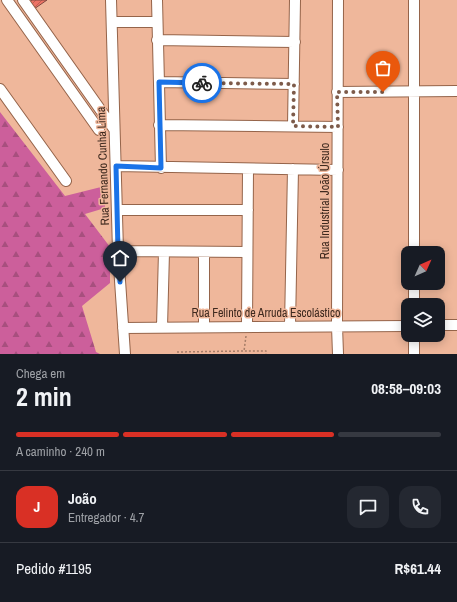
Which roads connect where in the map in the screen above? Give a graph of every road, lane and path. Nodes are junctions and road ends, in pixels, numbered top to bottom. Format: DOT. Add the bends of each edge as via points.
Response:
graph roads {
  1 [pos="7,0"];
  2 [pos="23,0"];
  3 [pos="111,0"];
  4 [pos="156,0"];
  5 [pos="295,0"];
  6 [pos="338,0"];
  7 [pos="414,0"];
  8 [pos="112,22"];
  9 [pos="157,22"];
  10 [pos="157,40"];
  11 [pos="295,42"];
  12 [pos="159,82"];
  13 [pos="294,84"];
  14 [pos="0,89"];
  15 [pos="457,91"];
  16 [pos="337,92"];
  17 [pos="414,92"];
  18 [pos="159,125"];
  19 [pos="293,126"];
  20 [pos="338,127"];
  21 [pos="99,130"];
  22 [pos="114,130"];
  23 [pos="116,166"];
  24 [pos="161,168"];
  25 [pos="248,169"];
  26 [pos="293,169"];
  27 [pos="338,170"];
  28 [pos="66,181"];
  29 [pos="117,210"];
  30 [pos="248,210"];
  31 [pos="414,246"];
  32 [pos="118,251"];
  33 [pos="164,252"];
  34 [pos="204,252"];
  35 [pos="247,252"];
  36 [pos="445,325"];
  37 [pos="457,325"];
  38 [pos="204,326"];
  39 [pos="247,326"];
  40 [pos="290,326"];
  41 [pos="337,326"];
  42 [pos="401,326"];
  43 [pos="162,327"];
  44 [pos="123,328"];
  45 [pos="414,342"];
  46 [pos="244,351"];
  47 [pos="177,352"];
  48 [pos="125,354"];
  49 [pos="266,354"];
  50 [pos="338,354"];
  51 [pos="414,354"];
  1 -- 21 [label="street"];
  2 -- 22 [label="street"];
  3 -- 8 [label="street, Rua Fernando Cunha Lima"];
  4 -- 9 [label="street"];
  5 -- 11 [label="street"];
  6 -- 16 [label="street, Rua Industrial João Úrsulo"];
  7 -- 17 [label="street"];
  8 -- 9 [label="street"];
  8 -- 22 [label="street, Rua Fernando Cunha Lima"];
  9 -- 10 [label="street"];
  10 -- 11 [label="street"];
  10 -- 12 [label="street"];
  11 -- 13 [label="street"];
  12 -- 13 [label="street"];
  12 -- 18 [label="street"];
  13 -- 19 [label="street"];
  14 -- 28 [label="street"];
  15 -- 17 [label="street"];
  16 -- 17 [label="street"];
  16 -- 20 [label="street, Rua Industrial João Úrsulo"];
  17 -- 31 [label="street"];
  18 -- 19 [label="street"];
  18 -- 24 [label="street"];
  19 -- 20 [label="street"];
  20 -- 27 [label="street, Rua Industrial João Úrsulo"];
  22 -- 23 [label="street, Rua Fernando Cunha Lima"];
  23 -- 24 [label="street"];
  23 -- 29 [label="street, Rua Fernando Cunha Lima"];
  24 -- 25 [label="street"];
  25 -- 26 [label="street"];
  25 -- 30 [label="street"];
  26 -- 27 [label="street"];
  26 -- 40 [label="street"];
  27 -- 41 [label="street, Rua Industrial João Úrsulo"];
  29 -- 30 [label="street"];
  29 -- 32 [label="street, Rua Fernando Cunha Lima"];
  30 -- 35 [label="street"];
  32 -- 33 [label="street"];
  32 -- 44 [label="street, Rua Fernando Cunha Lima"];
  33 -- 34 [label="street"];
  33 -- 43 [label="street"];
  34 -- 35 [label="street"];
  34 -- 38 [label="street"];
  35 -- 39 [label="street"];
  36 -- 37 [label="street"];
  38 -- 39 [label="street, Rua Felinto de Arruda Escolástico"];
  38 -- 43 [label="street, Rua Felinto de Arruda Escolástico"];
  39 -- 40 [label="street, Rua Felinto de Arruda Escolástico"];
  39 -- 46 [label="path"];
  40 -- 41 [label="street, Rua Felinto de Arruda Escolástico"];
  41 -- 42 [label="street, Rua Felinto de Arruda Escolástico"];
  41 -- 50 [label="street, Rua Industrial João Úrsulo"];
  43 -- 44 [label="street, Rua Felinto de Arruda Escolástico"];
  44 -- 48 [label="street, Rua Fernando Cunha Lima"];
  45 -- 51 [label="street"];
  46 -- 47 [label="path"];
  46 -- 49 [label="path" via="266,351"];
}
